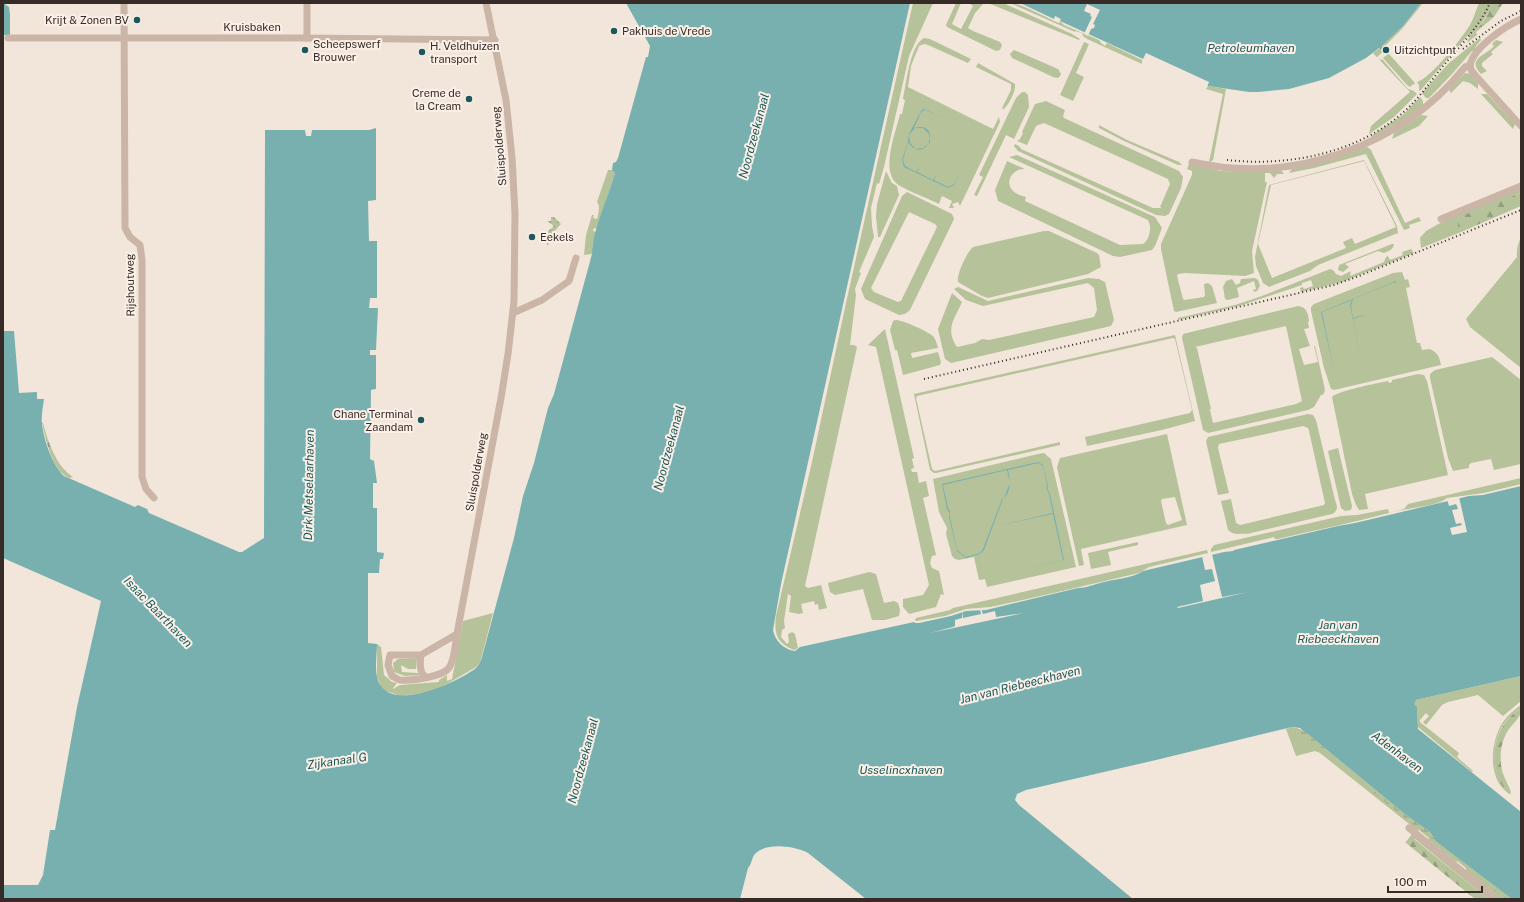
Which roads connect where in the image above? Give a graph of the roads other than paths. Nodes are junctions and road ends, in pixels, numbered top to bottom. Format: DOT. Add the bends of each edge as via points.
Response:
graph roads {
  1 [pos="124,3"];
  2 [pos="307,3"];
  3 [pos="486,3"];
  4 [pos="1521,19"];
  5 [pos="8,38"];
  6 [pos="124,38"];
  7 [pos="307,38"];
  8 [pos="495,40"];
  9 [pos="1470,65"];
  10 [pos="1521,126"];
  11 [pos="1192,162"];
  12 [pos="1521,186"];
  13 [pos="1441,219"];
  14 [pos="576,258"];
  15 [pos="513,313"];
  16 [pos="154,498"];
  17 [pos="457,634"];
  18 [pos="421,654"];
  19 [pos="425,677"];
  20 [pos="1409,828"];
  21 [pos="1496,899"];
  1 -- 6 [label="street, Rijshoutweg"];
  2 -- 7 [label="street"];
  3 -- 8 [label="street, Sluispolderweg"];
  4 -- 9 [label="street" via="1492,37"];
  5 -- 6 [label="street, Kruisbaken"];
  6 -- 7 [label="street, Kruisbaken"];
  6 -- 16 [label="street, Rijshoutweg" via="125,228 130,237 140,245 142,260 142,477 146,489"];
  7 -- 8 [label="street, Kruisbaken"];
  8 -- 15 [label="street, Sluispolderweg" via="506,100 514,194"];
  9 -- 10 [label="street" via="1473,73"];
  9 -- 11 [label="street" via="1407,121 1367,144 1346,152 1312,161 1265,168 1221,167"];
  12 -- 13 [label="street"];
  14 -- 15 [label="street" via="569,281 542,300"];
  15 -- 17 [label="street, Sluispolderweg" via="501,398"];
  17 -- 18 [label="street, Sluispolderweg"];
  17 -- 19 [label="street, Sluispolderweg" via="451,664 447,670"];
  18 -- 19 [label="street" via="420,665"];
  18 -- 19 [label="street, Sluispolderweg" via="390,655 388,665 392,676 399,680"];
  20 -- 21 [label="street"];
}
